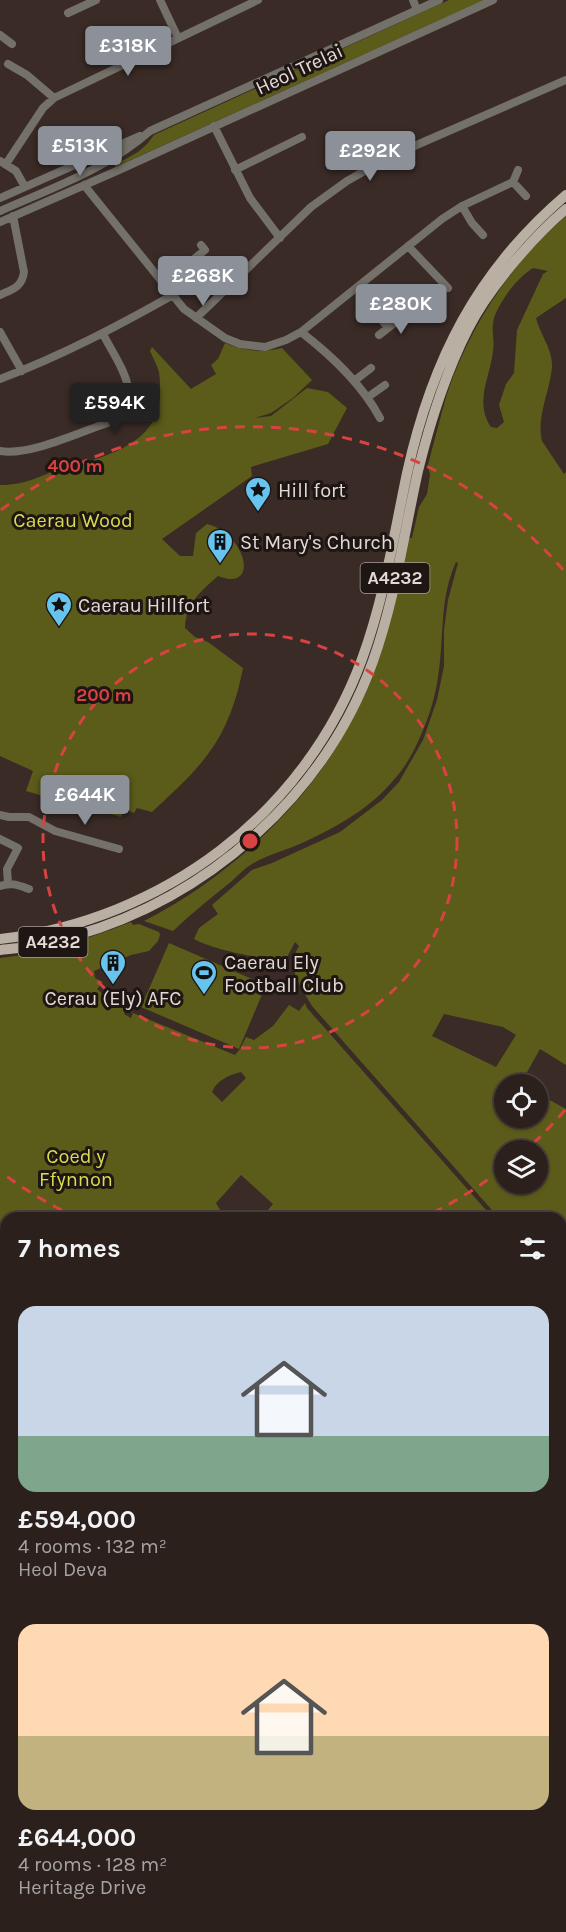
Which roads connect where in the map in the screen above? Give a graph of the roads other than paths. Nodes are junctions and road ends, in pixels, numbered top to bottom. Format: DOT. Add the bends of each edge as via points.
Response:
graph roads {
  1 [pos="96,0"];
  2 [pos="160,0"];
  3 [pos="258,0"];
  4 [pos="413,0"];
  5 [pos="439,0"];
  6 [pos="493,0"];
  7 [pos="417,10"];
  8 [pos="68,13"];
  9 [pos="0,35"];
  10 [pos="178,38"];
  11 [pos="12,44"];
  12 [pos="8,64"];
  13 [pos="566,80"];
  14 [pos="54,98"];
  15 [pos="214,126"];
  16 [pos="150,132"];
  17 [pos="302,137"];
  18 [pos="3,162"];
  19 [pos="119,170"];
  20 [pos="235,170"];
  21 [pos="518,170"];
  22 [pos="90,171"];
  23 [pos="513,182"];
  24 [pos="84,185"];
  25 [pos="25,187"];
  26 [pos="566,195"];
  27 [pos="526,196"];
  28 [pos="0,198"];
  29 [pos="462,206"];
  30 [pos="566,209"];
  31 [pos="0,211"];
  32 [pos="13,216"];
  33 [pos="0,222"];
  34 [pos="483,235"];
  35 [pos="280,238"];
  36 [pos="201,245"];
  37 [pos="408,246"];
  38 [pos="166,285"];
  39 [pos="357,288"];
  40 [pos="448,288"];
  41 [pos="0,295"];
  42 [pos="173,295"];
  43 [pos="406,314"];
  44 [pos="196,318"];
  45 [pos="388,328"];
  46 [pos="0,332"];
  47 [pos="301,332"];
  48 [pos="103,334"];
  49 [pos="379,335"];
  50 [pos="371,368"];
  51 [pos="22,371"];
  52 [pos="0,380"];
  53 [pos="354,381"];
  54 [pos="385,385"];
  55 [pos="368,397"];
  56 [pos="380,418"];
  57 [pos="0,451"];
  58 [pos="0,815"];
  59 [pos="0,839"];
  60 [pos="119,849"];
  61 [pos="4,884"];
  62 [pos="29,889"];
  63 [pos="154,899"];
  64 [pos="0,939"];
  65 [pos="0,950"];
  1 -- 8 [label="street"];
  2 -- 10 [label="street"];
  3 -- 10 [label="street"];
  4 -- 7 [label="street"];
  5 -- 7 [label="street, Heol Trelai"];
  6 -- 15 [label="street, Heol Trelai"];
  7 -- 16 [label="street, Heol Trelai"];
  9 -- 11 [label="street"];
  10 -- 14 [label="street"];
  12 -- 14 [label="street"];
  13 -- 35 [label="street" via="389,157 311,207"];
  14 -- 18 [label="street"];
  15 -- 19 [label="street, Heol Trelai"];
  15 -- 20 [label="street"];
  16 -- 22 [label="street, Heol Trelai"];
  16 -- 25 [label="street, Heol Trelai"];
  17 -- 20 [label="street"];
  18 -- 25 [label="street" via="16,171"];
  19 -- 22 [label="street, Heol Trelai"];
  19 -- 24 [label="street, Heol Trelai"];
  20 -- 35 [label="street"];
  21 -- 23 [label="street"];
  22 -- 31 [label="street, Heol Trelai"];
  23 -- 27 [label="street"];
  23 -- 29 [label="street"];
  24 -- 32 [label="street, Heol Trelai"];
  24 -- 38 [label="street"];
  25 -- 28 [label="street, Heol Trelai"];
  26 -- 63 [label="main road, A4232" via="503,259 472,301 443,357 419,426 378,605 344,701 309,759 244,832"];
  29 -- 34 [label="street"];
  29 -- 37 [label="street"];
  30 -- 63 [label="main road, A4232" via="519,257 468,327 429,428 372,662 338,734 298,789 252,839 192,885"];
  32 -- 33 [label="street, Heol Trelai"];
  32 -- 41 [label="street" via="23,280"];
  35 -- 44 [label="street"];
  36 -- 38 [label="street" via="205,250"];
  37 -- 39 [label="street"];
  37 -- 40 [label="street"];
  38 -- 42 [label="street"];
  39 -- 45 [label="street"];
  39 -- 47 [label="street"];
  42 -- 44 [label="street"];
  42 -- 48 [label="street"];
  43 -- 45 [label="street"];
  44 -- 47 [label="street" via="225,338 247,345 275,345"];
  45 -- 49 [label="street"];
  46 -- 51 [label="street"];
  47 -- 53 [label="street"];
  48 -- 51 [label="street"];
  48 -- 57 [label="street" via="129,387 124,411 110,422 30,449 16,453"];
  50 -- 53 [label="street"];
  51 -- 52 [label="street"];
  53 -- 55 [label="street"];
  54 -- 55 [label="street"];
  55 -- 56 [label="street"];
  58 -- 60 [label="street" via="30,817 98,847"];
  59 -- 61 [label="street" via="18,848"];
  61 -- 62 [label="street"];
  63 -- 64 [label="main road, A4232" via="38,934"];
  63 -- 65 [label="main road, A4232" via="105,927 40,945"];
}
